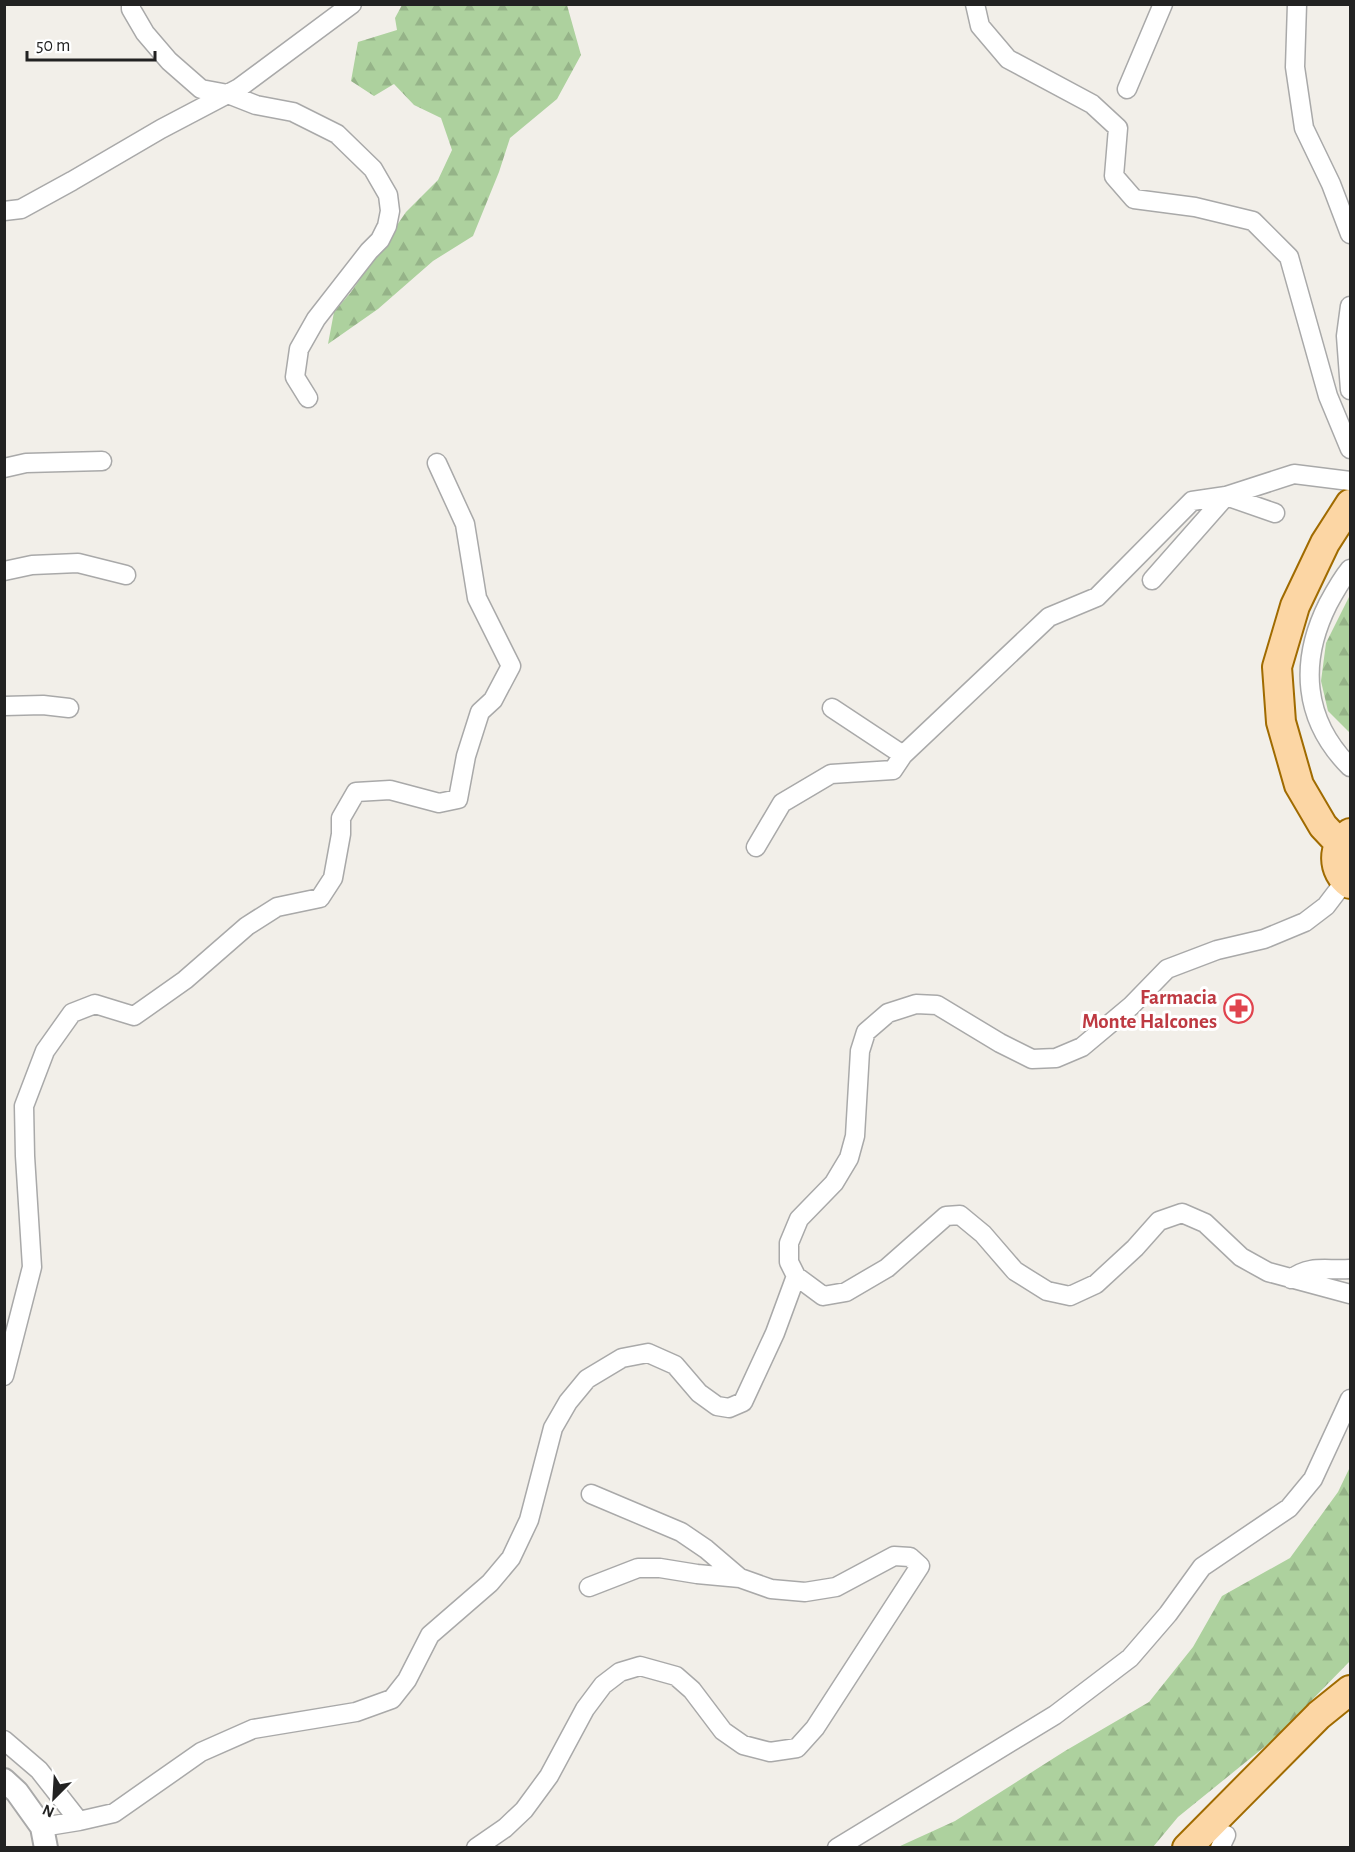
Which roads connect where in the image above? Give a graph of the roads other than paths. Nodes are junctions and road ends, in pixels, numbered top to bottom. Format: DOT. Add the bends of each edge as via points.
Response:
graph roads {
  1 [pos="131,4"];
  2 [pos="352,4"];
  3 [pos="975,4"];
  4 [pos="1163,4"];
  5 [pos="1297,4"];
  6 [pos="1127,89"];
  7 [pos="228,94"];
  8 [pos="4,211"];
  9 [pos="1350,234"];
  10 [pos="1350,306"];
  11 [pos="1350,390"];
  12 [pos="308,398"];
  13 [pos="1350,449"];
  14 [pos="102,461"];
  15 [pos="437,463"];
  16 [pos="4,468"];
  17 [pos="1350,481"];
  18 [pos="1226,496"];
  19 [pos="1350,504"];
  20 [pos="1275,513"];
  21 [pos="1350,569"];
  22 [pos="4,571"];
  23 [pos="126,575"];
  24 [pos="1152,580"];
  25 [pos="4,706"];
  26 [pos="69,708"];
  27 [pos="832,708"];
  28 [pos="903,755"];
  29 [pos="1350,767"];
  30 [pos="1345,839"];
  31 [pos="756,848"];
  32 [pos="1348,882"];
  33 [pos="1350,1269"];
  34 [pos="796,1276"];
  35 [pos="1291,1279"];
  36 [pos="1350,1294"];
  37 [pos="4,1376"];
  38 [pos="1350,1399"];
  39 [pos="591,1494"];
  40 [pos="740,1578"];
  41 [pos="589,1587"];
  42 [pos="1350,1690"];
  43 [pos="4,1740"];
  44 [pos="4,1780"];
  45 [pos="1254,1780"];
  46 [pos="80,1821"];
  47 [pos="44,1837"];
  48 [pos="1219,1843"];
  49 [pos="476,1848"];
  50 [pos="837,1848"];
  51 [pos="1187,1848"];
  52 [pos="1200,1848"];
  1 -- 7 [label="street" via="145,33 170,61 201,89"];
  2 -- 7 [label="street"];
  3 -- 13 [label="street" via="980,26 1008,59 1092,104 1118,128 1114,176 1134,199 1195,207 1252,221 1289,257 1328,396"];
  4 -- 6 [label="street"];
  5 -- 9 [label="street" via="1295,67 1304,128"];
  7 -- 8 [label="street" via="31,203"];
  7 -- 12 [label="street" via="256,105 293,112 337,134 373,168 388,195 390,211 380,240 316,319 299,349 295,377"];
  10 -- 11 [label="street" via="1346,336"];
  14 -- 16 [label="street" via="26,463"];
  15 -- 37 [label="street" via="465,524 477,598 511,666 493,700 480,712 458,799 439,804 390,790 356,792 340,818 333,878 320,898 277,907 247,926 185,980 134,1016 95,1004 72,1013 45,1051 24,1106 32,1267"];
  17 -- 18 [label="street" via="1294,474"];
  18 -- 20 [label="street"];
  18 -- 24 [label="street"];
  18 -- 28 [label="street" via="1192,501 1097,597 1049,617"];
  19 -- 30 [label="main road" via="1325,543 1295,606 1277,667 1281,722 1299,785 1323,826"];
  21 -- 29 [label="street" via="1320,621 1308,680 1312,706 1326,736"];
  22 -- 23 [label="street" via="78,563"];
  25 -- 26 [label="street"];
  27 -- 28 [label="street"];
  28 -- 31 [label="street" via="893,770 831,774 782,803"];
  30 -- 32 [label="main road" via="1336,854 1336,865"];
  32 -- 34 [label="street" via="1305,922 1167,969 1082,1047 1056,1058 1032,1059 937,1005 916,1004 888,1013 866,1032 860,1052 855,1136 849,1158 834,1183 799,1219 789,1243 789,1262"];
  33 -- 35 [label="street" via="1311,1269"];
  34 -- 35 [label="street" via="823,1296 846,1292 887,1268 946,1216 960,1215 983,1234 1015,1271 1047,1291 1070,1296 1096,1284 1159,1221 1182,1213 1205,1224 1241,1257"];
  34 -- 46 [label="street" via="744,1402 729,1408 717,1406 699,1393 675,1365 648,1353 622,1358 587,1379 553,1428 529,1520 511,1558 430,1635 408,1680 392,1699 356,1712 253,1730 201,1752 114,1814"];
  35 -- 36 [label="street"];
  38 -- 50 [label="street" via="1313,1479 1295,1501 1202,1567 1130,1658 1055,1715"];
  39 -- 40 [label="street" via="681,1532"];
  40 -- 41 [label="street" via="638,1568"];
  40 -- 49 [label="street" via="771,1589 805,1592 836,1587 894,1556 910,1557 920,1566 815,1728 797,1748 770,1752 743,1745 723,1731 692,1690 676,1676 640,1666 620,1672 603,1684 585,1709 549,1776 524,1810"];
  42 -- 45 [label="main road" via="1318,1714"];
  42 -- 48 [label="main road"];
  43 -- 46 [label="street" via="39,1770"];
  44 -- 47 [label="street" via="17,1792"];
  45 -- 51 [label="main road"];
  45 -- 52 [label="street" via="1238,1809"];
  46 -- 47 [label="street"];
}
